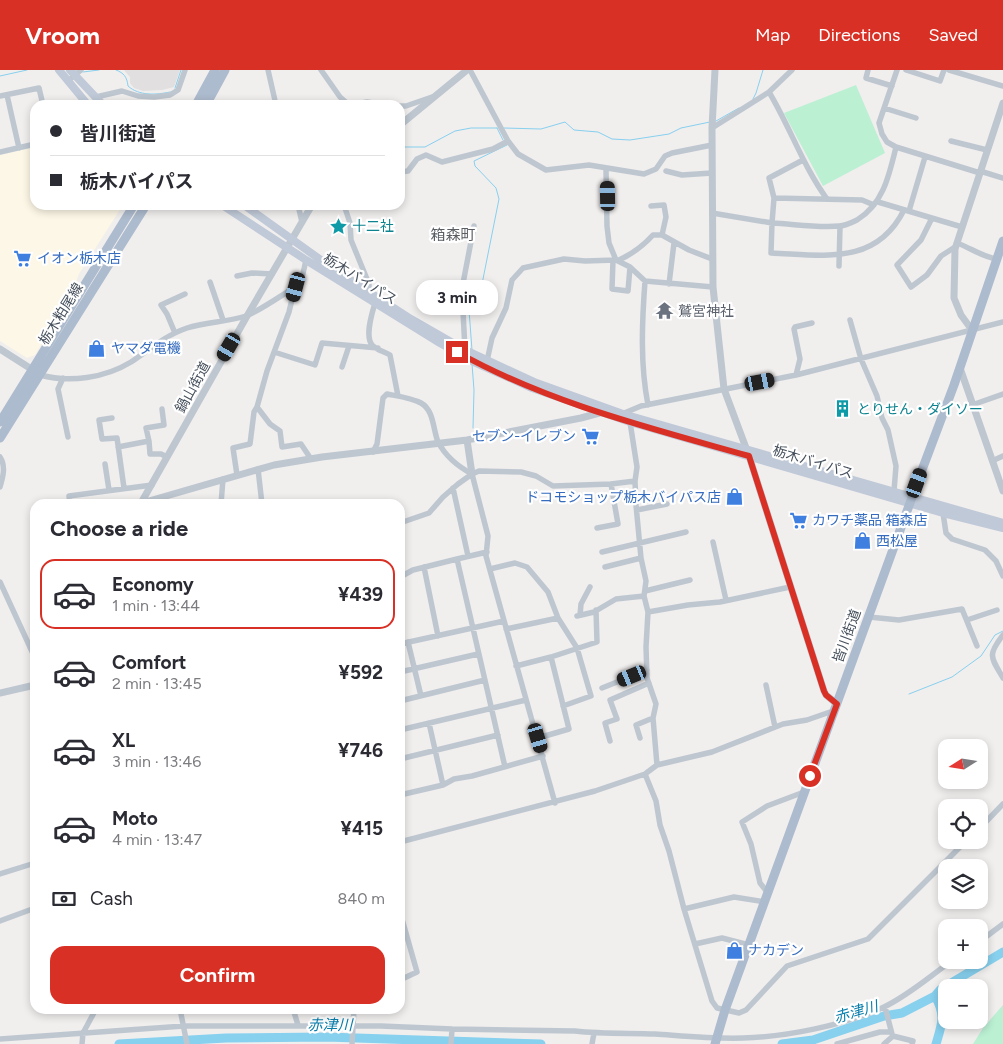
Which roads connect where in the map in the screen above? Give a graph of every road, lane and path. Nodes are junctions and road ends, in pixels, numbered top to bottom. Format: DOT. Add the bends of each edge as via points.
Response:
graph roads {
  1 [pos="59,70"];
  2 [pos="185,70"];
  3 [pos="215,70"];
  4 [pos="225,70"];
  5 [pos="268,70"];
  6 [pos="321,70"];
  7 [pos="469,70"];
  8 [pos="715,70"];
  9 [pos="792,70"];
  10 [pos="868,70"];
  11 [pos="897,70"];
  12 [pos="906,70"];
  13 [pos="944,70"];
  14 [pos="949,70"];
  15 [pos="75,72"];
  16 [pos="68,82"];
  17 [pos="892,86"];
  18 [pos="1003,86"];
  19 [pos="770,92"];
  20 [pos="3,95"];
  21 [pos="434,97"];
  22 [pos="96,98"];
  23 [pos="42,100"];
  24 [pos="84,100"];
  25 [pos="199,100"];
  26 [pos="209,100"];
  27 [pos="275,100"];
  28 [pos="343,100"];
  29 [pos="1003,103"];
  30 [pos="405,106"];
  31 [pos="884,108"];
  32 [pos="916,118"];
  33 [pos="405,121"];
  34 [pos="712,128"];
  35 [pos="508,141"];
  36 [pos="952,141"];
  37 [pos="30,145"];
  38 [pos="712,145"];
  39 [pos="896,147"];
  40 [pos="19,148"];
  41 [pos="987,150"];
  42 [pos="0,152"];
  43 [pos="925,157"];
  44 [pos="803,160"];
  45 [pos="606,169"];
  46 [pos="405,171"];
  47 [pos="666,171"];
  48 [pos="980,172"];
  49 [pos="712,173"];
  50 [pos="1003,178"];
  51 [pos="774,198"];
  52 [pos="826,199"];
  53 [pos="876,203"];
  54 [pos="651,206"];
  55 [pos="131,210"];
  56 [pos="143,210"];
  57 [pos="230,210"];
  58 [pos="251,210"];
  59 [pos="299,210"];
  60 [pos="309,210"];
  61 [pos="346,210"];
  62 [pos="906,210"];
  63 [pos="712,212"];
  64 [pos="932,218"];
  65 [pos="302,222"];
  66 [pos="772,223"];
  67 [pos="474,226"];
  68 [pos="840,226"];
  69 [pos="962,227"];
  70 [pos="662,235"];
  71 [pos="291,239"];
  72 [pos="1003,241"];
  73 [pos="674,243"];
  74 [pos="956,245"];
  75 [pos="286,247"];
  76 [pos="840,255"];
  77 [pos="999,257"];
  78 [pos="712,259"];
  79 [pos="306,260"];
  80 [pos="616,260"];
  81 [pos="839,266"];
  82 [pos="630,268"];
  83 [pos="272,274"];
  84 [pos="237,276"];
  85 [pos="645,281"];
  86 [pos="210,282"];
  87 [pos="669,284"];
  88 [pos="296,287"];
  89 [pos="713,288"];
  90 [pos="369,292"];
  91 [pos="185,294"];
  92 [pos="375,303"];
  93 [pos="247,316"];
  94 [pos="223,320"];
  95 [pos="850,320"];
  96 [pos="1003,322"];
  97 [pos="812,323"];
  98 [pos="972,330"];
  99 [pos="175,333"];
  100 [pos="349,346"];
  101 [pos="378,348"];
  102 [pos="0,349"];
  103 [pos="465,350"];
  104 [pos="274,352"];
  105 [pos="861,359"];
  106 [pos="487,361"];
  107 [pos="342,367"];
  108 [pos="960,368"];
  109 [pos="36,372"];
  110 [pos="796,374"];
  111 [pos="63,378"];
  112 [pos="724,389"];
  113 [pos="1003,394"];
  114 [pos="398,396"];
  115 [pos="648,405"];
  116 [pos="972,405"];
  117 [pos="257,408"];
  118 [pos="162,409"];
  119 [pos="611,410"];
  120 [pos="599,412"];
  121 [pos="620,416"];
  122 [pos="112,418"];
  123 [pos="0,422"];
  124 [pos="630,422"];
  125 [pos="68,437"];
  126 [pos="0,438"];
  127 [pos="467,440"];
  128 [pos="148,442"];
  129 [pos="439,443"];
  130 [pos="118,446"];
  131 [pos="373,452"];
  132 [pos="748,452"];
  133 [pos="0,456"];
  134 [pos="1003,456"];
  135 [pos="168,457"];
  136 [pos="310,459"];
  137 [pos="992,460"];
  138 [pos="105,464"];
  139 [pos="258,469"];
  140 [pos="472,474"];
  141 [pos="237,475"];
  142 [pos="223,479"];
  143 [pos="635,480"];
  144 [pos="152,484"];
  145 [pos="611,484"];
  146 [pos="0,487"];
  147 [pos="124,488"];
  148 [pos="453,488"];
  149 [pos="109,490"];
  150 [pos="894,491"];
  151 [pos="1003,492"];
  152 [pos="69,499"];
  153 [pos="143,499"];
  154 [pos="155,499"];
  155 [pos="221,499"];
  156 [pos="261,499"];
  157 [pos="911,500"];
  158 [pos="667,504"];
  159 [pos="637,510"];
  160 [pos="944,513"];
  161 [pos="405,521"];
  162 [pos="1003,523"];
  163 [pos="597,528"];
  164 [pos="1003,528"];
  165 [pos="686,532"];
  166 [pos="713,542"];
  167 [pos="640,543"];
  168 [pos="487,552"];
  169 [pos="602,552"];
  170 [pos="468,556"];
  171 [pos="641,558"];
  172 [pos="457,559"];
  173 [pos="605,566"];
  174 [pos="424,567"];
  175 [pos="490,570"];
  176 [pos="405,574"];
  177 [pos="1003,576"];
  178 [pos="690,580"];
  179 [pos="0,582"];
  180 [pos="590,587"];
  181 [pos="790,587"];
  182 [pos="645,594"];
  183 [pos="726,600"];
  184 [pos="596,610"];
  185 [pos="997,610"];
  186 [pos="648,612"];
  187 [pos="869,617"];
  188 [pos="558,618"];
  189 [pos="967,620"];
  190 [pos="504,621"];
  191 [pos="472,628"];
  192 [pos="506,629"];
  193 [pos="1003,635"];
  194 [pos="438,636"];
  195 [pos="408,642"];
  196 [pos="405,643"];
  197 [pos="977,646"];
  198 [pos="30,647"];
  199 [pos="577,648"];
  200 [pos="478,654"];
  201 [pos="551,656"];
  202 [pos="516,666"];
  203 [pos="414,669"];
  204 [pos="646,670"];
  205 [pos="405,671"];
  206 [pos="1003,678"];
  207 [pos="485,680"];
  208 [pos="649,683"];
  209 [pos="766,685"];
  210 [pos="30,686"];
  211 [pos="602,688"];
  212 [pos="0,693"];
  213 [pos="420,696"];
  214 [pos="405,700"];
  215 [pos="526,700"];
  216 [pos="837,704"];
  217 [pos="563,706"];
  218 [pos="491,708"];
  219 [pos="833,714"];
  220 [pos="653,718"];
  221 [pos="429,723"];
  222 [pos="775,727"];
  223 [pos="405,729"];
  224 [pos="498,735"];
  225 [pos="538,738"];
  226 [pos="640,738"];
  227 [pos="610,741"];
  228 [pos="435,750"];
  229 [pos="543,756"];
  230 [pos="405,758"];
  231 [pos="657,765"];
  232 [pos="505,767"];
  233 [pos="645,774"];
  234 [pos="443,786"];
  235 [pos="804,792"];
  236 [pos="405,794"];
  237 [pos="555,803"];
  238 [pos="1003,804"];
  239 [pos="988,820"];
  240 [pos="405,841"];
  241 [pos="958,849"];
  242 [pos="30,865"];
  243 [pos="0,874"];
  244 [pos="768,893"];
  245 [pos="764,902"];
  246 [pos="684,909"];
  247 [pos="30,910"];
  248 [pos="0,921"];
  249 [pos="1003,924"];
  250 [pos="405,930"];
  251 [pos="988,935"];
  252 [pos="695,944"];
  253 [pos="749,945"];
  254 [pos="941,969"];
  255 [pos="405,978"];
  256 [pos="885,1008"];
  257 [pos="725,1010"];
  258 [pos="93,1014"];
  259 [pos="181,1014"];
  260 [pos="295,1014"];
  261 [pos="354,1014"];
  262 [pos="298,1025"];
  263 [pos="184,1026"];
  264 [pos="353,1026"];
  265 [pos="452,1029"];
  266 [pos="891,1031"];
  267 [pos="82,1034"];
  268 [pos="0,1039"];
  269 [pos="592,1039"];
  270 [pos="716,1041"];
  271 [pos="82,1044"];
  272 [pos="187,1044"];
  273 [pos="352,1044"];
  274 [pos="450,1044"];
  275 [pos="837,1044"];
  276 [pos="884,1044"];
  277 [pos="912,1044"];
  1 -- 16 [label="main road"];
  2 -- 22 [label="street" via="178,90 170,95 138,96 122,91"];
  3 -- 25 [label="main road"];
  4 -- 26 [label="main road"];
  5 -- 27 [label="street"];
  6 -- 28 [label="street"];
  7 -- 21 [label="street"];
  7 -- 35 [label="street"];
  8 -- 34 [label="street"];
  9 -- 19 [label="street"];
  10 -- 17 [label="street" via="866,78"];
  11 -- 17 [label="street"];
  12 -- 13 [label="street" via="940,81"];
  14 -- 18 [label="street"];
  15 -- 16 [label="street"];
  15 -- 22 [label="main road"];
  16 -- 24 [label="main road"];
  17 -- 31 [label="street"];
  19 -- 34 [label="street"];
  19 -- 44 [label="street"];
  20 -- 23 [label="street" via="39,88"];
  20 -- 40 [label="street"];
  21 -- 30 [label="street"];
  21 -- 33 [label="street"];
  29 -- 41 [label="street"];
  31 -- 32 [label="street"];
  31 -- 39 [label="street" via="879,123 882,134"];
  34 -- 38 [label="street"];
  35 -- 45 [label="street" via="518,154 546,170 589,164"];
  35 -- 46 [label="street" via="493,149 442,162 426,155 417,158"];
  36 -- 41 [label="street"];
  37 -- 40 [label="street"];
  38 -- 45 [label="street" via="672,153 665,156 656,169 644,174"];
  38 -- 49 [label="street"];
  39 -- 43 [label="street"];
  39 -- 53 [label="street" via="889,178"];
  40 -- 42 [label="street"];
  41 -- 48 [label="street"];
  43 -- 48 [label="street"];
  43 -- 62 [label="street"];
  44 -- 51 [label="street" via="769,178"];
  44 -- 52 [label="street"];
  45 -- 80 [label="street" via="609,243"];
  47 -- 49 [label="street"];
  48 -- 50 [label="street"];
  48 -- 69 [label="street"];
  49 -- 63 [label="street"];
  51 -- 52 [label="street"];
  51 -- 66 [label="street"];
  52 -- 53 [label="street"];
  53 -- 62 [label="street"];
  53 -- 68 [label="street" via="866,214"];
  54 -- 70 [label="street" via="664,205 666,217"];
  55 -- 109 [label="main road, 栃木粕尾線"];
  56 -- 109 [label="main road, 栃木粕尾線"];
  57 -- 75 [label="main road, 栃木バイパス"];
  58 -- 71 [label="main road, 栃木バイパス"];
  59 -- 65 [label="street"];
  60 -- 65 [label="street, 鍋山街道"];
  61 -- 90 [label="street" via="351,240 369,284"];
  62 -- 64 [label="street"];
  62 -- 76 [label="street" via="887,235 864,250"];
  63 -- 66 [label="street"];
  63 -- 78 [label="street"];
  64 -- 69 [label="street"];
  64 -- 74 [label="street" via="920,240 897,265 911,287"];
  65 -- 71 [label="street, 鍋山街道"];
  66 -- 68 [label="street"];
  66 -- 76 [label="street" via="771,253"];
  67 -- 103 [label="street" via="460,299"];
  68 -- 76 [label="street"];
  69 -- 74 [label="street"];
  70 -- 73 [label="street"];
  70 -- 80 [label="street" via="653,234 637,250"];
  71 -- 75 [label="street, 鍋山街道"];
  71 -- 90 [label="main road, 栃木バイパス"];
  72 -- 77 [label="main road, 皆川街道"];
  73 -- 78 [label="street"];
  73 -- 87 [label="street"];
  74 -- 77 [label="street" via="967,246 985,257"];
  74 -- 98 [label="street" via="954,298"];
  75 -- 79 [label="main road, 栃木バイパス"];
  75 -- 83 [label="street, 鍋山街道"];
  76 -- 81 [label="street"];
  77 -- 98 [label="main road, 皆川街道"];
  78 -- 89 [label="street"];
  79 -- 88 [label="street" via="302,278"];
  79 -- 92 [label="main road, 栃木バイパス"];
  80 -- 82 [label="street"];
  80 -- 82 [label="street" via="612,289 628,291"];
  80 -- 106 [label="street" via="564,259 523,268 512,280 506,308 492,338"];
  82 -- 85 [label="street"];
  83 -- 84 [label="street"];
  83 -- 93 [label="street, 鍋山街道"];
  85 -- 87 [label="street"];
  85 -- 115 [label="street" via="642,357"];
  86 -- 94 [label="street"];
  87 -- 89 [label="street"];
  88 -- 93 [label="street"];
  88 -- 104 [label="street"];
  89 -- 112 [label="street"];
  90 -- 103 [label="main road, 栃木バイパス"];
  91 -- 99 [label="street" via="161,305"];
  92 -- 101 [label="street" via="369,336 372,346"];
  92 -- 120 [label="main road, 栃木バイパス" via="474,362 532,388"];
  93 -- 94 [label="street"];
  93 -- 135 [label="street, 鍋山街道"];
  94 -- 99 [label="street"];
  95 -- 105 [label="street"];
  96 -- 98 [label="street"];
  97 -- 110 [label="street" via="794,329 800,359"];
  98 -- 105 [label="street"];
  98 -- 108 [label="main road, 皆川街道"];
  99 -- 111 [label="street" via="108,374"];
  100 -- 101 [label="street"];
  100 -- 104 [label="street" via="322,344 316,365"];
  100 -- 107 [label="street"];
  101 -- 114 [label="street" via="390,355"];
  102 -- 109 [label="street"];
  103 -- 106 [label="main road, 栃木バイパス"];
  104 -- 117 [label="street"];
  105 -- 110 [label="street"];
  105 -- 150 [label="street" via="877,396 893,449 896,466"];
  106 -- 119 [label="main road, 栃木バイパス"];
  108 -- 116 [label="street"];
  108 -- 157 [label="main road, 皆川街道"];
  109 -- 111 [label="street" via="51,378"];
  109 -- 123 [label="main road, 栃木粕尾線"];
  109 -- 126 [label="main road, 栃木粕尾線"];
  110 -- 112 [label="street"];
  111 -- 125 [label="street" via="58,389"];
  112 -- 115 [label="street"];
  112 -- 132 [label="street"];
  113 -- 116 [label="street"];
  114 -- 129 [label="street" via="414,400 431,414"];
  114 -- 131 [label="street" via="387,394 383,398"];
  115 -- 121 [label="street"];
  116 -- 137 [label="street"];
  117 -- 136 [label="street" via="280,431 282,447 300,444"];
  117 -- 141 [label="street" via="250,444 234,448"];
  118 -- 128 [label="street" via="164,425 146,428"];
  119 -- 120 [label="street"];
  119 -- 121 [label="main road, 栃木バイパス"];
  120 -- 121 [label="main road, 栃木バイパス"];
  120 -- 127 [label="street"];
  121 -- 124 [label="main road, 栃木バイパス"];
  121 -- 132 [label="main road, 栃木バイパス"];
  122 -- 130 [label="street" via="99,420 102,439 117,438"];
  124 -- 132 [label="main road, 栃木バイパス"];
  124 -- 143 [label="street" via="637,467"];
  127 -- 129 [label="street"];
  127 -- 140 [label="street"];
  128 -- 130 [label="street"];
  128 -- 135 [label="street" via="150,454"];
  129 -- 131 [label="street"];
  129 -- 140 [label="street" via="453,462"];
  130 -- 147 [label="street"];
  131 -- 136 [label="street"];
  132 -- 150 [label="main road, 栃木バイパス"];
  132 -- 157 [label="main road, 栃木バイパス"];
  132 -- 181 [label="street"];
  133 -- 146 [label="street" via="4,469"];
  134 -- 137 [label="street"];
  135 -- 144 [label="street, 鍋山街道"];
  136 -- 139 [label="street"];
  137 -- 151 [label="street"];
  138 -- 149 [label="street"];
  139 -- 141 [label="street"];
  139 -- 156 [label="street"];
  140 -- 145 [label="street" via="479,471 521,472 553,486"];
  140 -- 148 [label="street"];
  140 -- 168 [label="street" via="488,536"];
  141 -- 142 [label="street"];
  142 -- 154 [label="street"];
  142 -- 155 [label="street"];
  143 -- 145 [label="street"];
  143 -- 159 [label="street"];
  144 -- 147 [label="street"];
  144 -- 153 [label="street, 鍋山街道"];
  145 -- 163 [label="street" via="618,524"];
  147 -- 149 [label="street"];
  148 -- 161 [label="street" via="429,512"];
  148 -- 170 [label="street"];
  149 -- 152 [label="street" via="69,496"];
  150 -- 157 [label="main road, 栃木バイパス"];
  157 -- 160 [label="main road, 栃木バイパス"];
  157 -- 162 [label="main road, 栃木バイパス"];
  157 -- 187 [label="main road, 皆川街道"];
  158 -- 159 [label="street"];
  159 -- 167 [label="street"];
  160 -- 164 [label="main road, 栃木バイパス"];
  160 -- 177 [label="street" via="946,533 952,539 985,550 996,561"];
  165 -- 167 [label="street"];
  166 -- 183 [label="street"];
  167 -- 169 [label="street"];
  167 -- 171 [label="street"];
  168 -- 170 [label="street"];
  168 -- 175 [label="street"];
  170 -- 172 [label="street"];
  171 -- 173 [label="street"];
  171 -- 182 [label="street"];
  172 -- 174 [label="street"];
  172 -- 191 [label="street"];
  174 -- 176 [label="street"];
  174 -- 194 [label="street"];
  175 -- 188 [label="street" via="515,563 527,567 548,592"];
  175 -- 190 [label="street"];
  178 -- 182 [label="street"];
  179 -- 198 [label="street"];
  180 -- 184 [label="street" via="578,615"];
  181 -- 183 [label="street"];
  181 -- 216 [label="street" via="824,691"];
  182 -- 184 [label="street" via="616,599"];
  182 -- 186 [label="street"];
  183 -- 186 [label="street"];
  184 -- 199 [label="street" via="597,642"];
  185 -- 189 [label="street"];
  186 -- 204 [label="street"];
  187 -- 189 [label="street" via="899,620 962,609"];
  187 -- 216 [label="main road, 皆川街道"];
  188 -- 192 [label="street"];
  188 -- 199 [label="street"];
  189 -- 197 [label="street"];
  190 -- 191 [label="street"];
  190 -- 192 [label="street"];
  191 -- 194 [label="street"];
  191 -- 200 [label="street"];
  192 -- 202 [label="street"];
  193 -- 206 [label="street" via="991,657"];
  194 -- 195 [label="street"];
  195 -- 196 [label="street"];
  195 -- 203 [label="street"];
  199 -- 201 [label="street"];
  199 -- 217 [label="street" via="591,696"];
  200 -- 203 [label="street"];
  200 -- 207 [label="street"];
  201 -- 202 [label="street"];
  201 -- 217 [label="street"];
  202 -- 215 [label="street"];
  203 -- 205 [label="street"];
  203 -- 213 [label="street"];
  204 -- 208 [label="street"];
  204 -- 211 [label="street"];
  207 -- 213 [label="street"];
  207 -- 218 [label="street"];
  208 -- 220 [label="street" via="656,704"];
  208 -- 227 [label="street" via="610,700 617,719 604,723"];
  209 -- 222 [label="street"];
  210 -- 212 [label="street"];
  213 -- 214 [label="street"];
  215 -- 218 [label="street"];
  215 -- 225 [label="street"];
  216 -- 219 [label="main road, 皆川街道"];
  217 -- 225 [label="street" via="569,729"];
  218 -- 221 [label="street"];
  218 -- 224 [label="street"];
  219 -- 222 [label="street" via="830,712"];
  219 -- 235 [label="main road, 皆川街道"];
  220 -- 226 [label="street" via="636,725"];
  220 -- 231 [label="street"];
  221 -- 223 [label="street"];
  221 -- 228 [label="street"];
  222 -- 231 [label="street" via="712,752"];
  224 -- 228 [label="street"];
  224 -- 232 [label="street"];
  225 -- 229 [label="street"];
  228 -- 230 [label="street"];
  228 -- 234 [label="street"];
  229 -- 232 [label="street"];
  229 -- 237 [label="street"];
  231 -- 233 [label="street"];
  232 -- 234 [label="street" via="454,779"];
  233 -- 237 [label="street"];
  233 -- 246 [label="street" via="656,801"];
  234 -- 236 [label="street"];
  235 -- 244 [label="main road, 皆川街道"];
  235 -- 244 [label="street" via="767,806 742,822 760,882"];
  237 -- 240 [label="street"];
  238 -- 239 [label="street"];
  241 -- 257 [label="street" via="868,939 787,966 746,1010 739,1013"];
  242 -- 243 [label="street"];
  244 -- 245 [label="main road, 皆川街道"];
  245 -- 246 [label="street" via="734,897"];
  245 -- 253 [label="main road, 皆川街道"];
  246 -- 252 [label="street"];
  247 -- 248 [label="street"];
  249 -- 251 [label="street"];
  250 -- 255 [label="street" via="417,972"];
  252 -- 253 [label="street" via="722,938"];
  252 -- 257 [label="street" via="713,1004"];
  253 -- 257 [label="main road, 皆川街道"];
  254 -- 256 [label="street"];
  256 -- 266 [label="street"];
  256 -- 270 [label="street" via="793,1032"];
  257 -- 270 [label="main road, 皆川街道"];
  258 -- 267 [label="street"];
  259 -- 263 [label="street"];
  260 -- 262 [label="street"];
  261 -- 264 [label="street"];
  262 -- 263 [label="street"];
  262 -- 264 [label="street"];
  263 -- 267 [label="street"];
  263 -- 272 [label="street"];
  264 -- 265 [label="street"];
  264 -- 273 [label="street"];
  265 -- 269 [label="street" via="575,1031"];
  265 -- 274 [label="street"];
  266 -- 275 [label="street"];
  266 -- 276 [label="street"];
  266 -- 277 [label="street" via="913,1041"];
  267 -- 268 [label="street"];
  267 -- 271 [label="street"];
  269 -- 270 [label="street" via="654,1034"];
}
